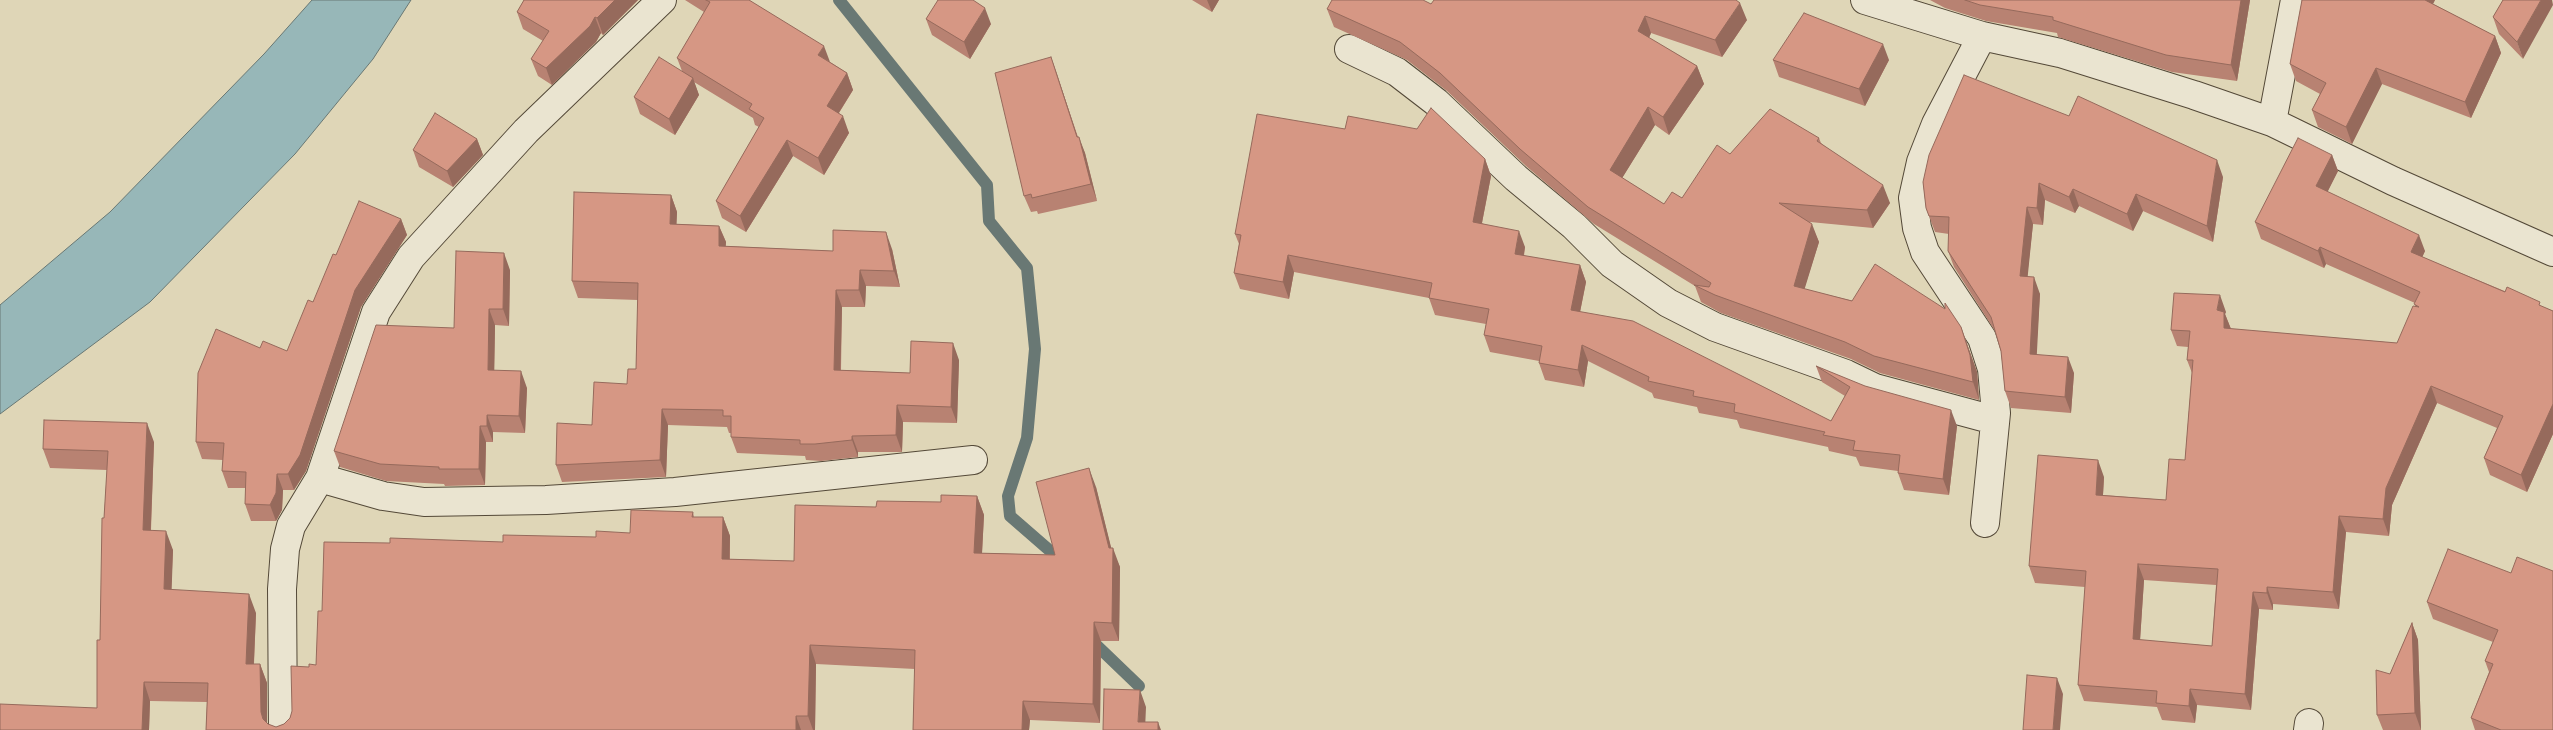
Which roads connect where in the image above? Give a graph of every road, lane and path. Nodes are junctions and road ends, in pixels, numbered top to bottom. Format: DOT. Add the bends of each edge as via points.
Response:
graph roads {
  1 [pos="662,0"];
  2 [pos="1864,0"];
  3 [pos="2295,0"];
  4 [pos="1982,36"];
  5 [pos="1349,49"];
  6 [pos="2272,122"];
  7 [pos="2553,252"];
  8 [pos="1994,420"];
  9 [pos="973,460"];
  10 [pos="320,478"];
  11 [pos="1985,523"];
  12 [pos="283,730"];
  1 -- 10 [label="street" via="526,131 411,257 376,312"];
  2 -- 4 [label="street"];
  3 -- 6 [label="street"];
  4 -- 6 [label="street" via="2060,53"];
  4 -- 8 [label="street" via="1936,124 1921,162 1913,198 1917,228 1925,252 1988,352 1996,413"];
  5 -- 8 [label="street" via="1397,72 1436,102 1612,264 1668,303 1716,327 1846,374 1875,388"];
  6 -- 7 [label="street" via="2393,181"];
  8 -- 11 [label="street"];
  9 -- 10 [label="street" via="675,492 536,500 424,502 383,496"];
  10 -- 12 [label="street" via="292,526 285,549 282,589"];
}
